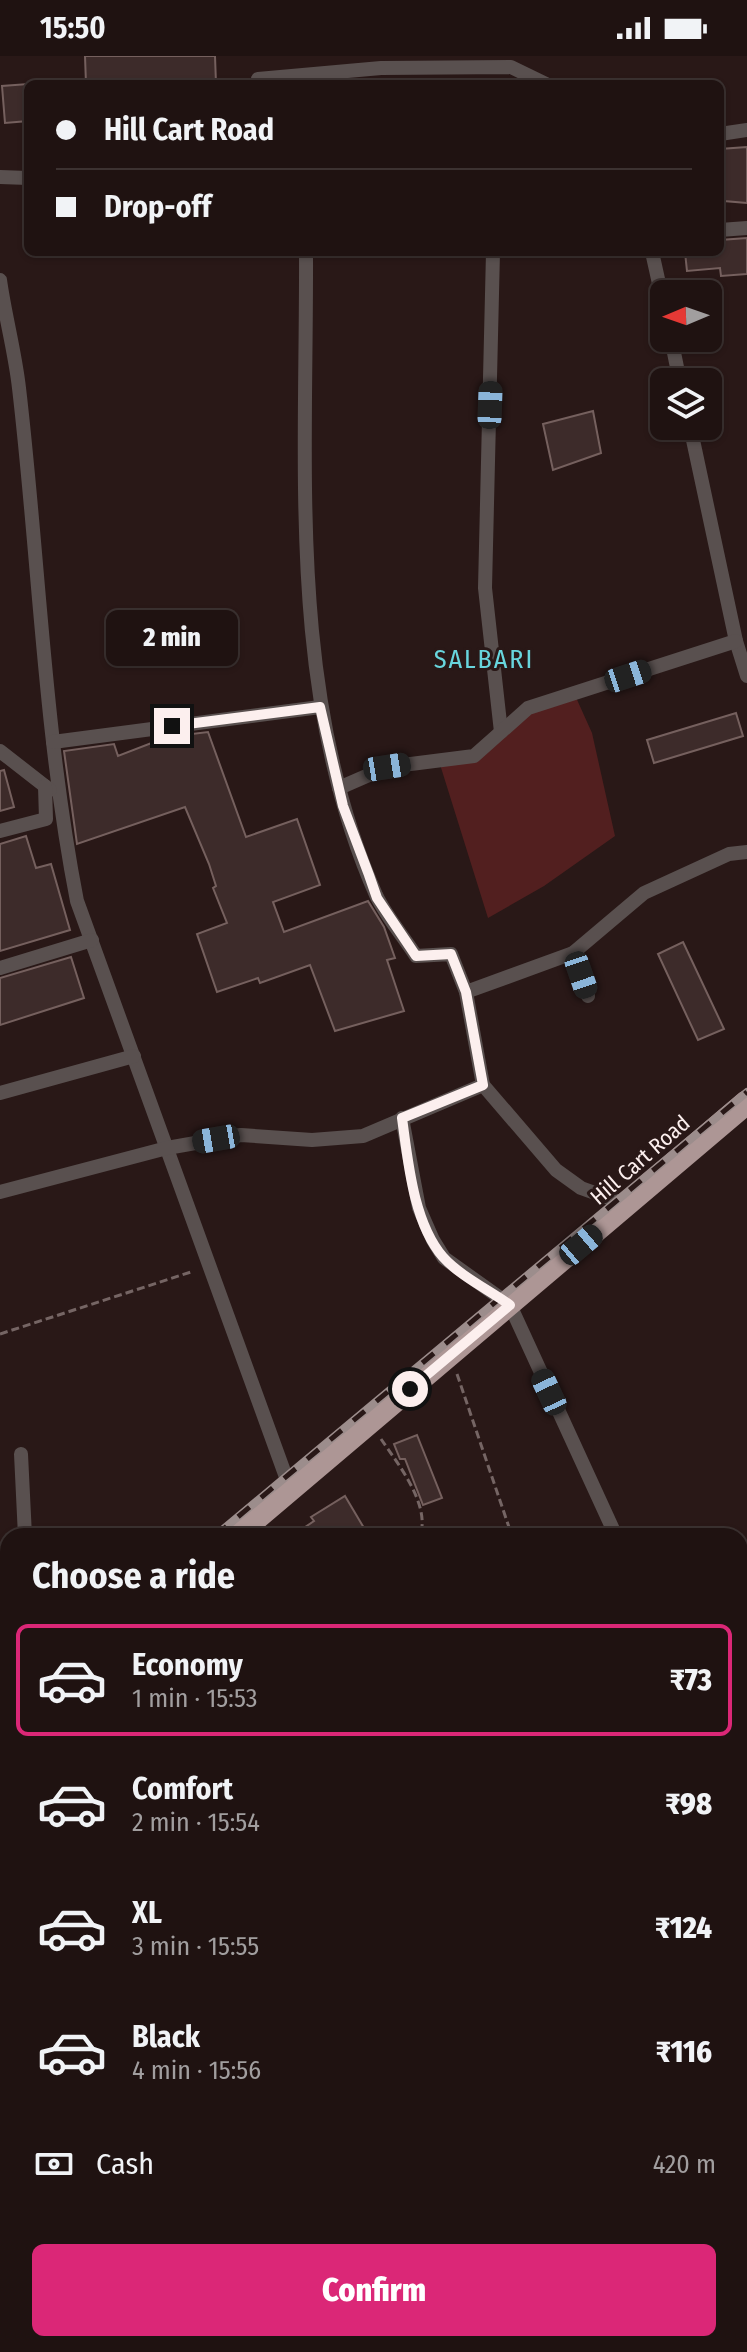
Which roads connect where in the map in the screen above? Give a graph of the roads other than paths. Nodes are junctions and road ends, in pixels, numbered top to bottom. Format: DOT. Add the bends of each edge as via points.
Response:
graph roads {
  1 [pos="445,56"];
  2 [pos="498,67"];
  3 [pos="430,68"];
  4 [pos="258,79"];
  5 [pos="306,80"];
  6 [pos="497,80"];
  7 [pos="538,80"];
  8 [pos="747,130"];
  9 [pos="724,133"];
  10 [pos="0,177"];
  11 [pos="24,178"];
  12 [pos="747,228"];
  13 [pos="724,230"];
  14 [pos="306,256"];
  15 [pos="493,256"];
  16 [pos="653,256"];
  17 [pos="0,280"];
  18 [pos="658,280"];
  19 [pos="693,440"];
  20 [pos="736,641"];
  21 [pos="747,676"];
  22 [pos="320,707"];
  23 [pos="501,732"];
  24 [pos="53,742"];
  25 [pos="0,751"];
  26 [pos="45,786"];
  27 [pos="339,788"];
  28 [pos="60,798"];
  29 [pos="0,831"];
  30 [pos="747,852"];
  31 [pos="92,940"];
  32 [pos="573,953"];
  33 [pos="0,968"];
  34 [pos="466,992"];
  35 [pos="588,996"];
  36 [pos="134,1056"];
  37 [pos="483,1085"];
  38 [pos="0,1093"];
  39 [pos="747,1102"];
  40 [pos="402,1118"];
  41 [pos="167,1148"];
  42 [pos="0,1192"];
  43 [pos="628,1205"];
  44 [pos="510,1305"];
  45 [pos="21,1454"];
  46 [pos="294,1486"];
  47 [pos="25,1528"];
  48 [pos="244,1528"];
  49 [pos="612,1528"];
  1 -- 3 [label="street"];
  2 -- 3 [label="street"];
  2 -- 6 [label="street"];
  2 -- 7 [label="street" via="511,67"];
  3 -- 5 [label="street"];
  4 -- 5 [label="street"];
  8 -- 9 [label="street"];
  10 -- 11 [label="street"];
  12 -- 13 [label="street"];
  14 -- 22 [label="street" via="307,597"];
  15 -- 23 [label="street" via="485,588"];
  16 -- 18 [label="street"];
  17 -- 24 [label="street" via="19,383"];
  19 -- 20 [label="street"];
  20 -- 21 [label="street"];
  20 -- 23 [label="street" via="528,708"];
  22 -- 24 [label="street"];
  22 -- 27 [label="street"];
  23 -- 27 [label="street" via="474,756 387,767"];
  24 -- 28 [label="street"];
  25 -- 26 [label="street"];
  26 -- 28 [label="street"];
  26 -- 29 [label="street" via="46,819"];
  27 -- 34 [label="street" via="377,898 416,956 451,954"];
  28 -- 31 [label="street" via="77,901"];
  30 -- 32 [label="street" via="729,854 644,893"];
  31 -- 33 [label="street"];
  31 -- 36 [label="street"];
  32 -- 34 [label="street"];
  32 -- 35 [label="street"];
  34 -- 37 [label="street"];
  36 -- 38 [label="street"];
  36 -- 41 [label="street"];
  37 -- 40 [label="street"];
  37 -- 43 [label="street" via="556,1170 581,1188"];
  39 -- 43 [label="highway, Hill Cart Road"];
  40 -- 41 [label="street" via="352,1137 241,1135"];
  40 -- 44 [label="street" via="419,1208 433,1240 444,1258"];
  41 -- 42 [label="street"];
  41 -- 46 [label="street" via="286,1477"];
  43 -- 44 [label="highway, Hill Cart Road"];
  44 -- 46 [label="highway, Hill Cart Road"];
  44 -- 49 [label="street"];
  45 -- 47 [label="street"];
  46 -- 48 [label="highway, Hill Cart Road"];
}
